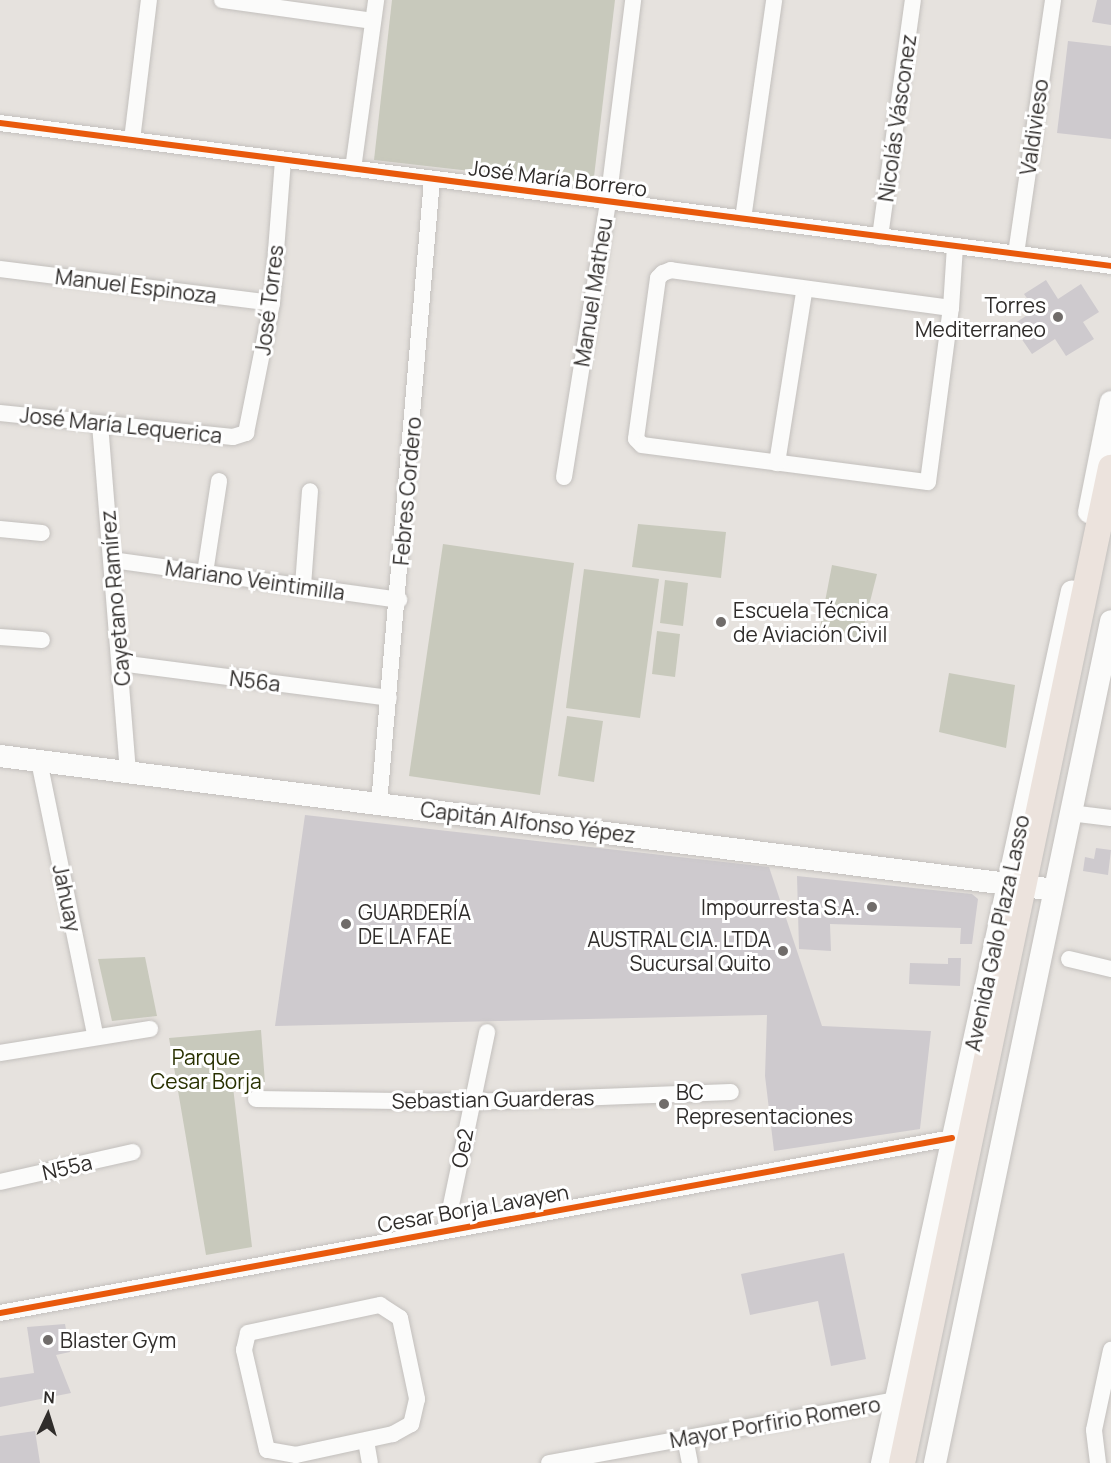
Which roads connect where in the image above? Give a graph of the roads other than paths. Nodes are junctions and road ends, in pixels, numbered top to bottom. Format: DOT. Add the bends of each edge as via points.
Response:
graph roads {
  1 [pos="149,0"];
  2 [pos="222,0"];
  3 [pos="376,0"];
  4 [pos="633,0"];
  5 [pos="774,0"];
  6 [pos="913,0"];
  7 [pos="1053,0"];
  8 [pos="373,21"];
  9 [pos="0,123"];
  10 [pos="132,140"];
  11 [pos="283,160"];
  12 [pos="353,169"];
  13 [pos="432,179"];
  14 [pos="608,202"];
  15 [pos="743,219"];
  16 [pos="880,237"];
  17 [pos="955,246"];
  18 [pos="1016,254"];
  19 [pos="1111,266"];
  20 [pos="0,269"];
  21 [pos="804,292"];
  22 [pos="272,303"];
  23 [pos="951,308"];
  24 [pos="1111,402"];
  25 [pos="0,413"];
  26 [pos="100,424"];
  27 [pos="241,437"];
  28 [pos="777,463"];
  29 [pos="1111,468"];
  30 [pos="564,477"];
  31 [pos="219,481"];
  32 [pos="310,490"];
  33 [pos="0,529"];
  34 [pos="1111,530"];
  35 [pos="42,533"];
  36 [pos="112,560"];
  37 [pos="205,573"];
  38 [pos="303,586"];
  39 [pos="399,600"];
  40 [pos="1111,621"];
  41 [pos="0,637"];
  42 [pos="42,640"];
  43 [pos="120,663"];
  44 [pos="389,698"];
  45 [pos="0,756"];
  46 [pos="39,761"];
  47 [pos="128,772"];
  48 [pos="379,804"];
  49 [pos="1070,813"];
  50 [pos="1111,818"];
  51 [pos="1031,886"];
  52 [pos="1069,959"];
  53 [pos="1111,969"];
  54 [pos="150,1029"];
  55 [pos="487,1032"];
  56 [pos="95,1035"];
  57 [pos="0,1053"];
  58 [pos="731,1092"];
  59 [pos="256,1099"];
  60 [pos="471,1102"];
  61 [pos="952,1138"];
  62 [pos="133,1152"];
  63 [pos="0,1182"];
  64 [pos="446,1229"];
  65 [pos="0,1313"];
  66 [pos="1111,1350"];
  67 [pos="895,1400"];
  68 [pos="1111,1427"];
  69 [pos="1094,1430"];
  70 [pos="685,1438"];
  71 [pos="366,1441"];
  72 [pos="623,1456"];
  73 [pos="370,1463"];
  74 [pos="549,1463"];
  75 [pos="690,1463"];
  76 [pos="882,1463"];
  77 [pos="902,1463"];
  78 [pos="917,1463"];
  79 [pos="935,1463"];
  80 [pos="1098,1463"];
  1 -- 10 [label="street"];
  2 -- 8 [label="street"];
  3 -- 8 [label="street"];
  4 -- 14 [label="street, Manuel Matheu"];
  5 -- 15 [label="street"];
  6 -- 16 [label="street, Nicolás Vásconez"];
  7 -- 18 [label="street, Valdivieso"];
  8 -- 12 [label="street"];
  9 -- 10 [label="street, José María Borrero"];
  10 -- 11 [label="street, José María Borrero"];
  11 -- 12 [label="street, José María Borrero"];
  11 -- 22 [label="street, José Torres"];
  12 -- 13 [label="street, José María Borrero"];
  13 -- 14 [label="street, José María Borrero"];
  13 -- 39 [label="street, Febres Cordero"];
  14 -- 15 [label="street, José María Borrero"];
  14 -- 30 [label="street, Manuel Matheu"];
  15 -- 16 [label="street, José María Borrero"];
  16 -- 17 [label="street, José María Borrero"];
  17 -- 18 [label="street, José María Borrero"];
  17 -- 23 [label="street"];
  18 -- 19 [label="street, José María Borrero"];
  20 -- 22 [label="street, Manuel Espinoza"];
  21 -- 23 [label="street"];
  21 -- 28 [label="street"];
  21 -- 28 [label="street" via="671,270 658,278 638,442"];
  22 -- 27 [label="street, José Torres" via="249,429"];
  23 -- 28 [label="street" via="928,482"];
  24 -- 51 [label="main road, Avenida Galo Plaza Lasso"];
  25 -- 26 [label="street, José María Lequerica"];
  26 -- 27 [label="street, José María Lequerica"];
  26 -- 36 [label="street, Cayetano Ramírez"];
  29 -- 51 [label="main road, Avenida Galo Plaza Lasso"];
  31 -- 37 [label="street"];
  32 -- 38 [label="street"];
  33 -- 35 [label="street"];
  34 -- 51 [label="main road, Avenida Galo Plaza Lasso"];
  36 -- 37 [label="street, Mariano Veintimilla"];
  36 -- 43 [label="street, Cayetano Ramírez"];
  37 -- 38 [label="street, Mariano Veintimilla"];
  38 -- 39 [label="street, Mariano Veintimilla"];
  39 -- 44 [label="street, Febres Cordero"];
  40 -- 49 [label="main road, Avenida Galo Plaza Lasso"];
  41 -- 42 [label="street"];
  43 -- 44 [label="street, N56a"];
  43 -- 47 [label="street, Cayetano Ramírez"];
  44 -- 48 [label="street, Febres Cordero"];
  45 -- 46 [label="main road, Capitán Alfonso Yépez"];
  46 -- 47 [label="main road, Capitán Alfonso Yépez"];
  46 -- 56 [label="street, Jahuay"];
  47 -- 48 [label="main road, Capitán Alfonso Yépez"];
  48 -- 51 [label="main road, Capitán Alfonso Yépez"];
  49 -- 50 [label="street"];
  49 -- 51 [label="main road, Avenida Galo Plaza Lasso"];
  51 -- 61 [label="main road, Avenida Galo Plaza Lasso"];
  51 -- 77 [label="main road, Avenida Galo Plaza Lasso"];
  51 -- 78 [label="main road, Avenida Galo Plaza Lasso"];
  51 -- 79 [label="main road, Avenida Galo Plaza Lasso"];
  52 -- 53 [label="street"];
  54 -- 56 [label="street"];
  55 -- 60 [label="street, Oe2"];
  56 -- 57 [label="street"];
  58 -- 60 [label="street, Sebastian Guarderas"];
  59 -- 60 [label="street, Sebastian Guarderas"];
  60 -- 64 [label="street, Oe2"];
  61 -- 64 [label="street, Cesar Borja Lavayen"];
  61 -- 67 [label="main road, Avenida Galo Plaza Lasso"];
  62 -- 63 [label="street, N55a"];
  64 -- 65 [label="street, Cesar Borja Lavayen"];
  66 -- 69 [label="street"];
  67 -- 70 [label="street, Mayor Porfirio Romero"];
  67 -- 76 [label="main road, Avenida Galo Plaza Lasso"];
  68 -- 69 [label="street"];
  69 -- 80 [label="street"];
  70 -- 72 [label="street, Mayor Porfirio Romero"];
  70 -- 75 [label="street"];
  71 -- 71 [label="street" via="406,1430 417,1413 406,1343 394,1310 369,1306 248,1333 244,1350 267,1450 296,1455"];
  71 -- 73 [label="street"];
  72 -- 74 [label="street, Mayor Porfirio Romero"];
}
